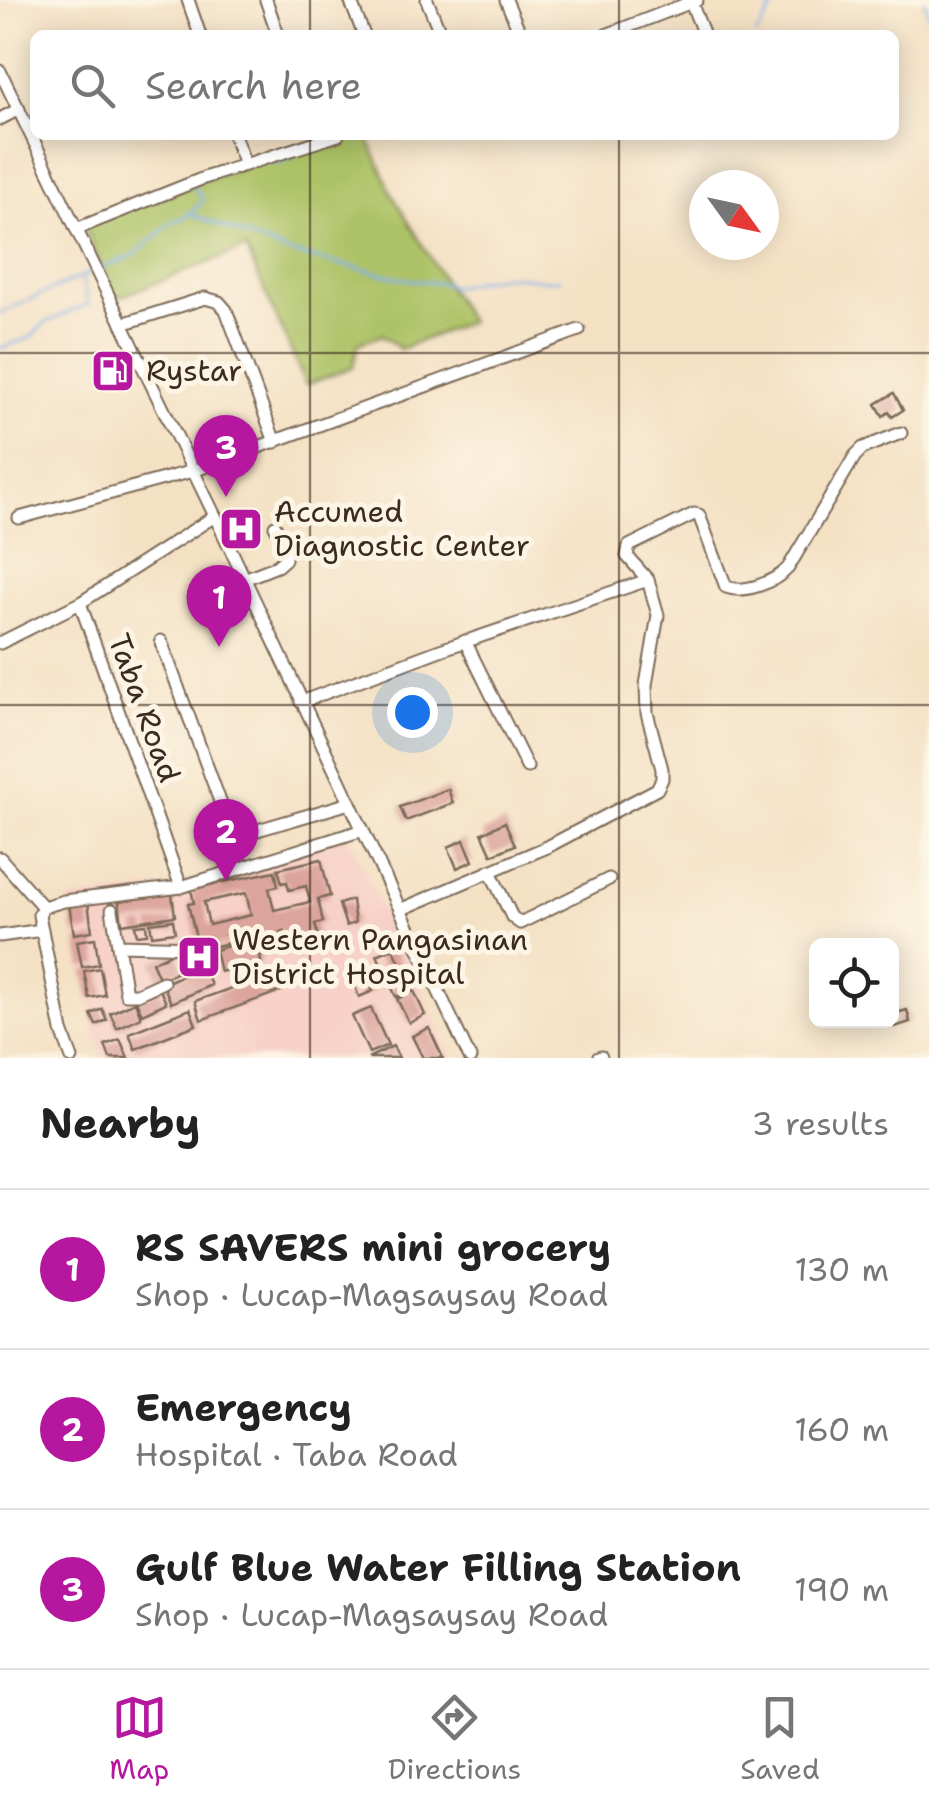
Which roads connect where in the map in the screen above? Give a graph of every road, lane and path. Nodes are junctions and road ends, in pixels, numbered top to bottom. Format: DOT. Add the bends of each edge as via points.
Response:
graph roads {
  1 [pos="188,0"];
  2 [pos="266,0"];
  3 [pos="350,0"];
  4 [pos="427,0"];
  5 [pos="506,0"];
  6 [pos="692,1"];
  7 [pos="198,30"];
  8 [pos="276,30"];
  9 [pos="362,30"];
  10 [pos="439,30"];
  11 [pos="518,30"];
  12 [pos="619,30"];
  13 [pos="702,30"];
  14 [pos="0,71"];
  15 [pos="19,109"];
  16 [pos="0,119"];
  17 [pos="30,132"];
  18 [pos="34,140"];
  19 [pos="236,140"];
  20 [pos="312,140"];
  21 [pos="244,165"];
  22 [pos="76,228"];
  23 [pos="122,324"];
  24 [pos="579,330"];
  25 [pos="901,433"];
  26 [pos="275,442"];
  27 [pos="193,471"];
  28 [pos="215,516"];
  29 [pos="19,518"];
  30 [pos="275,526"];
  31 [pos="244,579"];
  32 [pos="648,580"];
  33 [pos="80,603"];
  34 [pos="161,641"];
  35 [pos="465,641"];
  36 [pos="0,644"];
  37 [pos="302,702"];
  38 [pos="528,767"];
  39 [pos="350,803"];
  40 [pos="363,830"];
  41 [pos="0,858"];
  42 [pos="490,871"];
  43 [pos="610,880"];
  44 [pos="181,887"];
  45 [pos="43,907"];
  46 [pos="402,909"];
  47 [pos="112,910"];
  48 [pos="42,930"];
  49 [pos="0,936"];
  50 [pos="118,945"];
  51 [pos="200,947"];
  52 [pos="163,982"];
  53 [pos="72,1058"];
  54 [pos="470,1058"];
  1 -- 7 [label="street"];
  2 -- 8 [label="street"];
  3 -- 9 [label="street"];
  4 -- 10 [label="street"];
  5 -- 11 [label="street"];
  6 -- 12 [label="street"];
  6 -- 13 [label="street"];
  14 -- 15 [label="street"];
  15 -- 16 [label="street"];
  15 -- 17 [label="street"];
  18 -- 22 [label="street"];
  19 -- 21 [label="street"];
  20 -- 21 [label="street"];
  21 -- 22 [label="street"];
  22 -- 23 [label="street"];
  23 -- 26 [label="street" via="205,298 219,302"];
  23 -- 27 [label="street"];
  24 -- 26 [label="street"];
  25 -- 32 [label="street" via="855,456 788,568 774,580 726,587 703,518 694,514 630,546 627,556"];
  26 -- 27 [label="street"];
  27 -- 28 [label="street"];
  27 -- 29 [label="street"];
  28 -- 31 [label="street"];
  28 -- 33 [label="street"];
  30 -- 31 [label="street" via="285,560"];
  31 -- 37 [label="street"];
  32 -- 35 [label="street"];
  32 -- 42 [label="street" via="658,615 647,713 660,784"];
  33 -- 36 [label="street"];
  33 -- 44 [label="street, Taba Road"];
  34 -- 39 [label="street" via="232,834"];
  35 -- 37 [label="street"];
  35 -- 38 [label="street"];
  37 -- 39 [label="street"];
  39 -- 40 [label="street"];
  40 -- 44 [label="street"];
  40 -- 46 [label="street"];
  41 -- 45 [label="street"];
  42 -- 43 [label="street" via="520,923"];
  42 -- 46 [label="street"];
  44 -- 45 [label="street"];
  45 -- 48 [label="street"];
  46 -- 54 [label="street"];
  47 -- 50 [label="street"];
  48 -- 49 [label="street"];
  48 -- 53 [label="street"];
  50 -- 51 [label="street"];
  50 -- 52 [label="street" via="126,994"];
}
